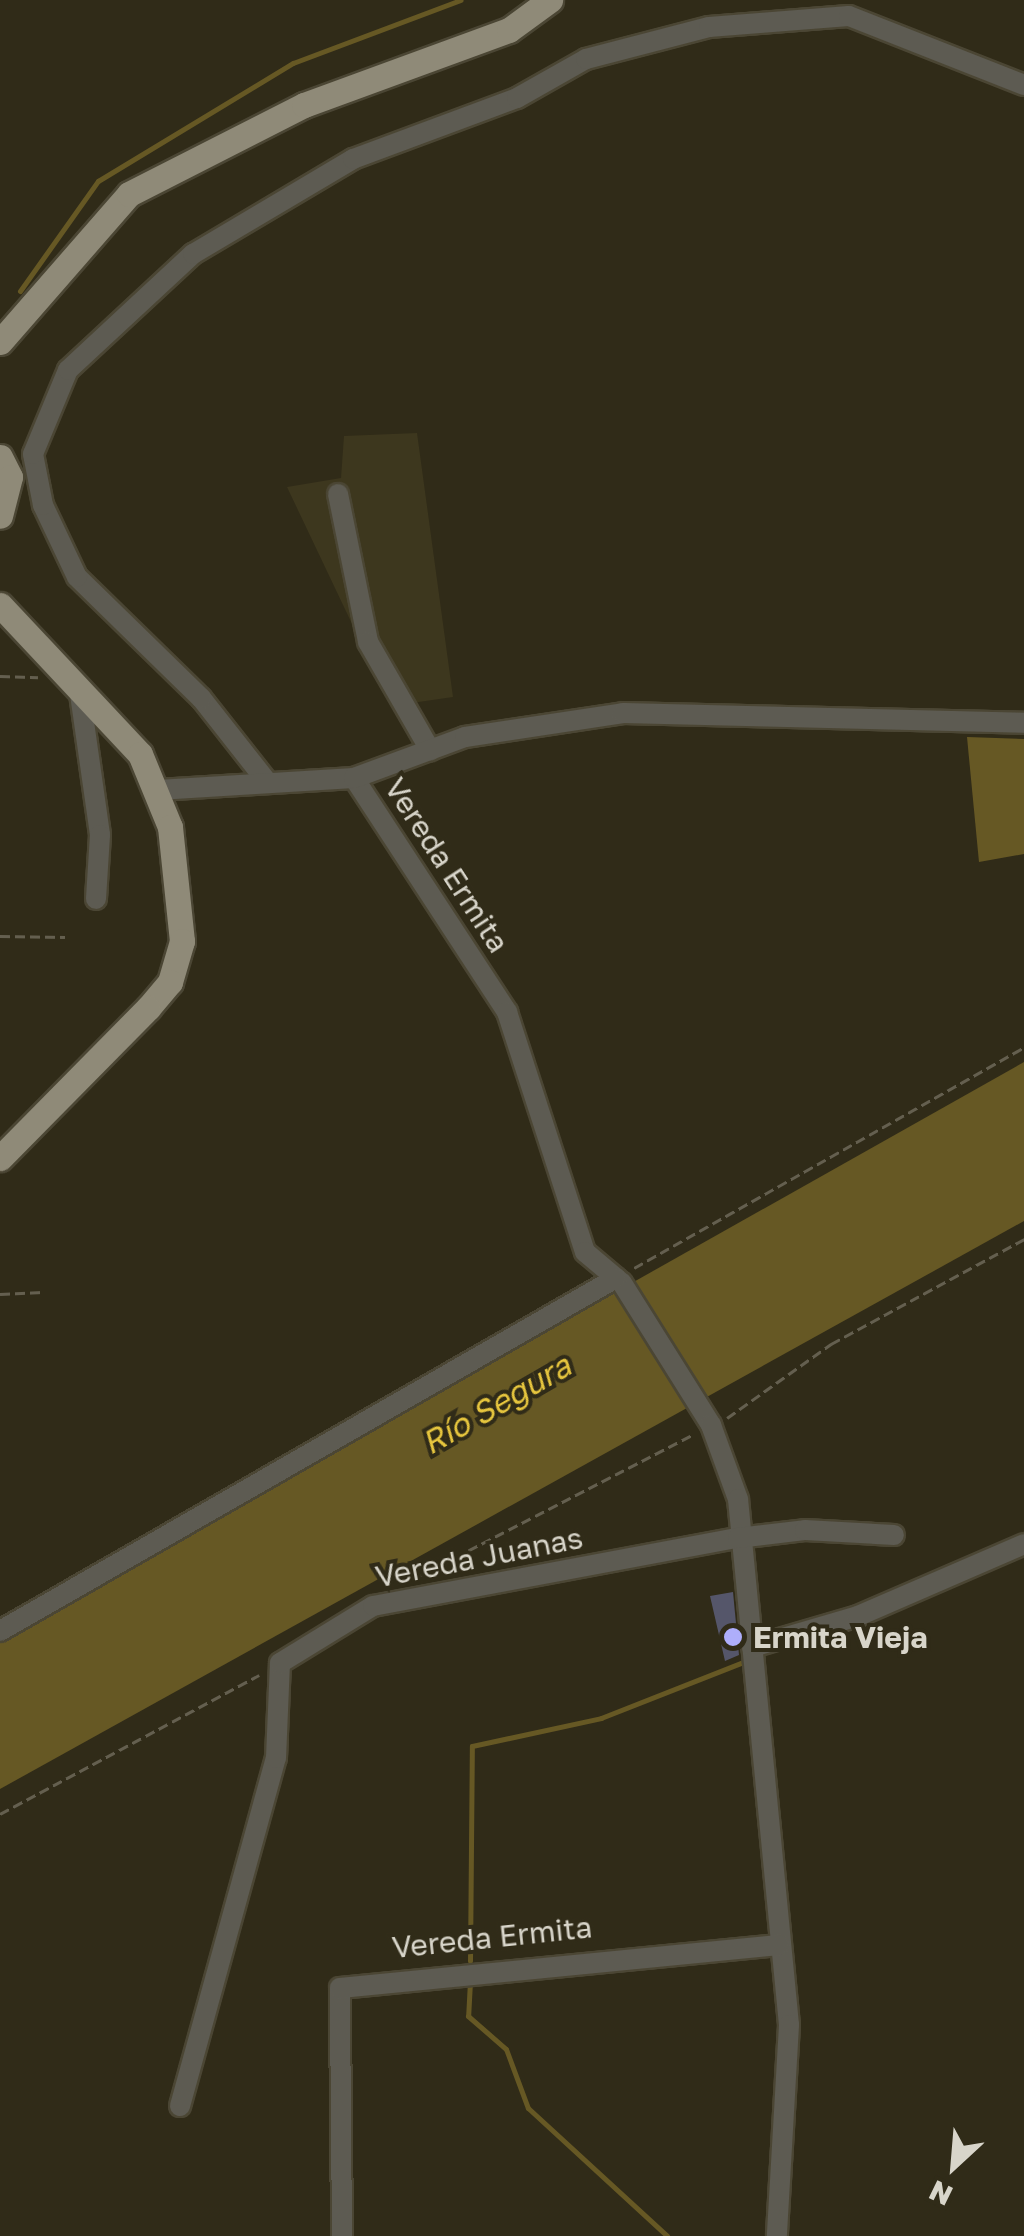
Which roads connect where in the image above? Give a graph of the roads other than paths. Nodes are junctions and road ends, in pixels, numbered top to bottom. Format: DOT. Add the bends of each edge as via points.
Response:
graph roads {
  1 [pos="550,0"];
  2 [pos="1024,85"];
  3 [pos="0,342"];
  4 [pos="0,457"];
  5 [pos="338,494"];
  6 [pos="3,513"];
  7 [pos="0,605"];
  8 [pos="79,686"];
  9 [pos="1024,724"];
  10 [pos="430,750"];
  11 [pos="354,778"];
  12 [pos="268,783"];
  13 [pos="158,790"];
  14 [pos="96,898"];
  15 [pos="0,1158"];
  16 [pos="619,1280"];
  17 [pos="894,1536"];
  18 [pos="738,1538"];
  19 [pos="1024,1544"];
  20 [pos="0,1631"];
  21 [pos="752,1647"];
  22 [pos="780,1945"];
  23 [pos="180,2106"];
  24 [pos="342,2236"];
  25 [pos="777,2236"];
  1 -- 3 [label="main road" via="509,30 304,104 128,194"];
  2 -- 12 [label="street" via="850,16 709,27 586,59 517,98 353,160 193,254 151,292 68,370 34,454 43,504 77,577 201,698"];
  4 -- 6 [label="main road"];
  5 -- 10 [label="street" via="368,642"];
  7 -- 8 [label="main road"];
  8 -- 13 [label="main road" via="140,754"];
  8 -- 14 [label="street" via="100,835"];
  9 -- 10 [label="street, Vereda Ermita" via="623,713"];
  10 -- 11 [label="street, Vereda Ermita"];
  11 -- 12 [label="street"];
  11 -- 16 [label="street, Vereda Ermita" via="508,1012 585,1252"];
  12 -- 13 [label="street"];
  13 -- 15 [label="main road" via="180,892 174,971"];
  16 -- 18 [label="street, Vereda Ermita" via="711,1425 738,1500"];
  16 -- 20 [label="street"];
  17 -- 18 [label="street" via="805,1530"];
  18 -- 21 [label="street, Vereda Ermita"];
  18 -- 23 [label="street, Vereda Juanas" via="372,1606 280,1664 276,1758"];
  19 -- 21 [label="street" via="858,1616"];
  21 -- 22 [label="street, Vereda Ermita"];
  22 -- 24 [label="street, Vereda Ermita" via="526,1962 340,1988"];
  22 -- 25 [label="street, Vereda Ermita" via="789,2028"];
}
